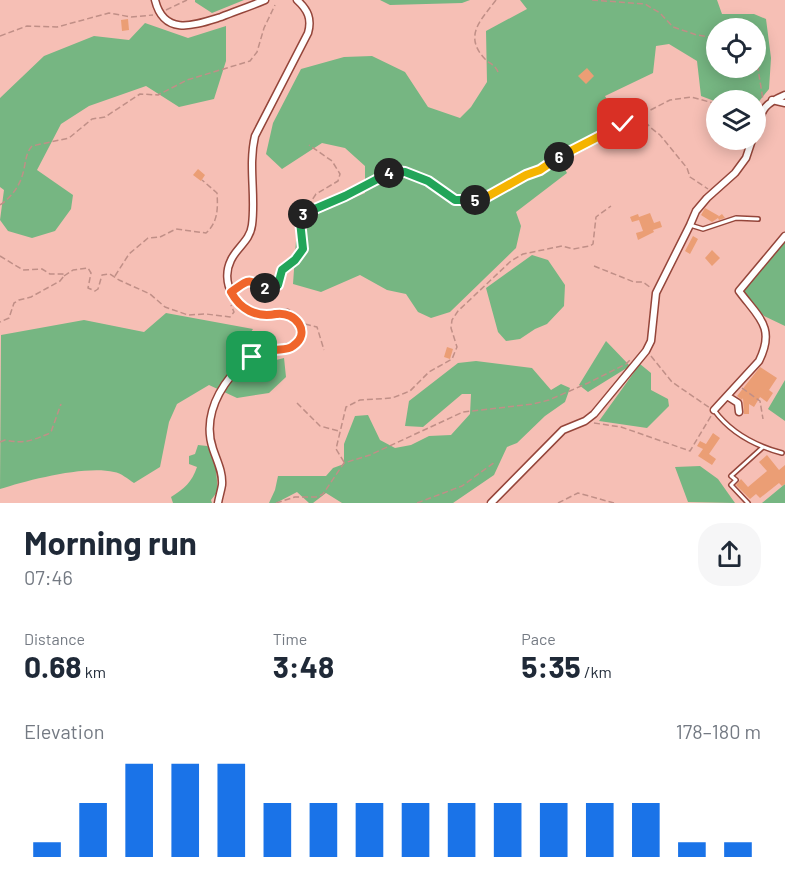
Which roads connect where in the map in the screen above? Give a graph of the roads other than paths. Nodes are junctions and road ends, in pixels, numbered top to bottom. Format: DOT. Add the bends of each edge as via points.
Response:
graph roads {
  1 [pos="155,0"];
  2 [pos="265,0"];
  3 [pos="300,1"];
  4 [pos="785,95"];
  5 [pos="772,100"];
  6 [pos="766,105"];
  7 [pos="784,106"];
  8 [pos="749,150"];
  9 [pos="758,219"];
  10 [pos="690,225"];
  11 [pos="785,236"];
  12 [pos="727,396"];
  13 [pos="714,410"];
  14 [pos="739,412"];
  15 [pos="762,448"];
  16 [pos="782,453"];
  17 [pos="218,503"];
  18 [pos="491,503"];
  19 [pos="748,503"];
  1 -- 2 [label="street" via="160,13 171,23 188,26"];
  3 -- 17 [label="street" via="309,17 308,33 255,136 252,226 230,262 228,281 236,300 253,313 287,313 298,322 300,335 293,346 262,353 244,363 212,408 211,442 222,485"];
  4 -- 5 [label="street"];
  5 -- 6 [label="street"];
  5 -- 7 [label="street"];
  8 -- 10 [label="street" via="735,173 696,211"];
  9 -- 10 [label="lane" via="736,218 703,229"];
  10 -- 18 [label="street" via="656,293 651,341 646,351 594,414 563,430"];
  11 -- 12 [label="street" via="739,291 762,320 766,342 759,362"];
  12 -- 13 [label="street"];
  12 -- 14 [label="street" via="738,404"];
  13 -- 15 [label="lane" via="720,419"];
  15 -- 16 [label="lane"];
  15 -- 19 [label="lane" via="731,476 736,480 731,485"];
}
